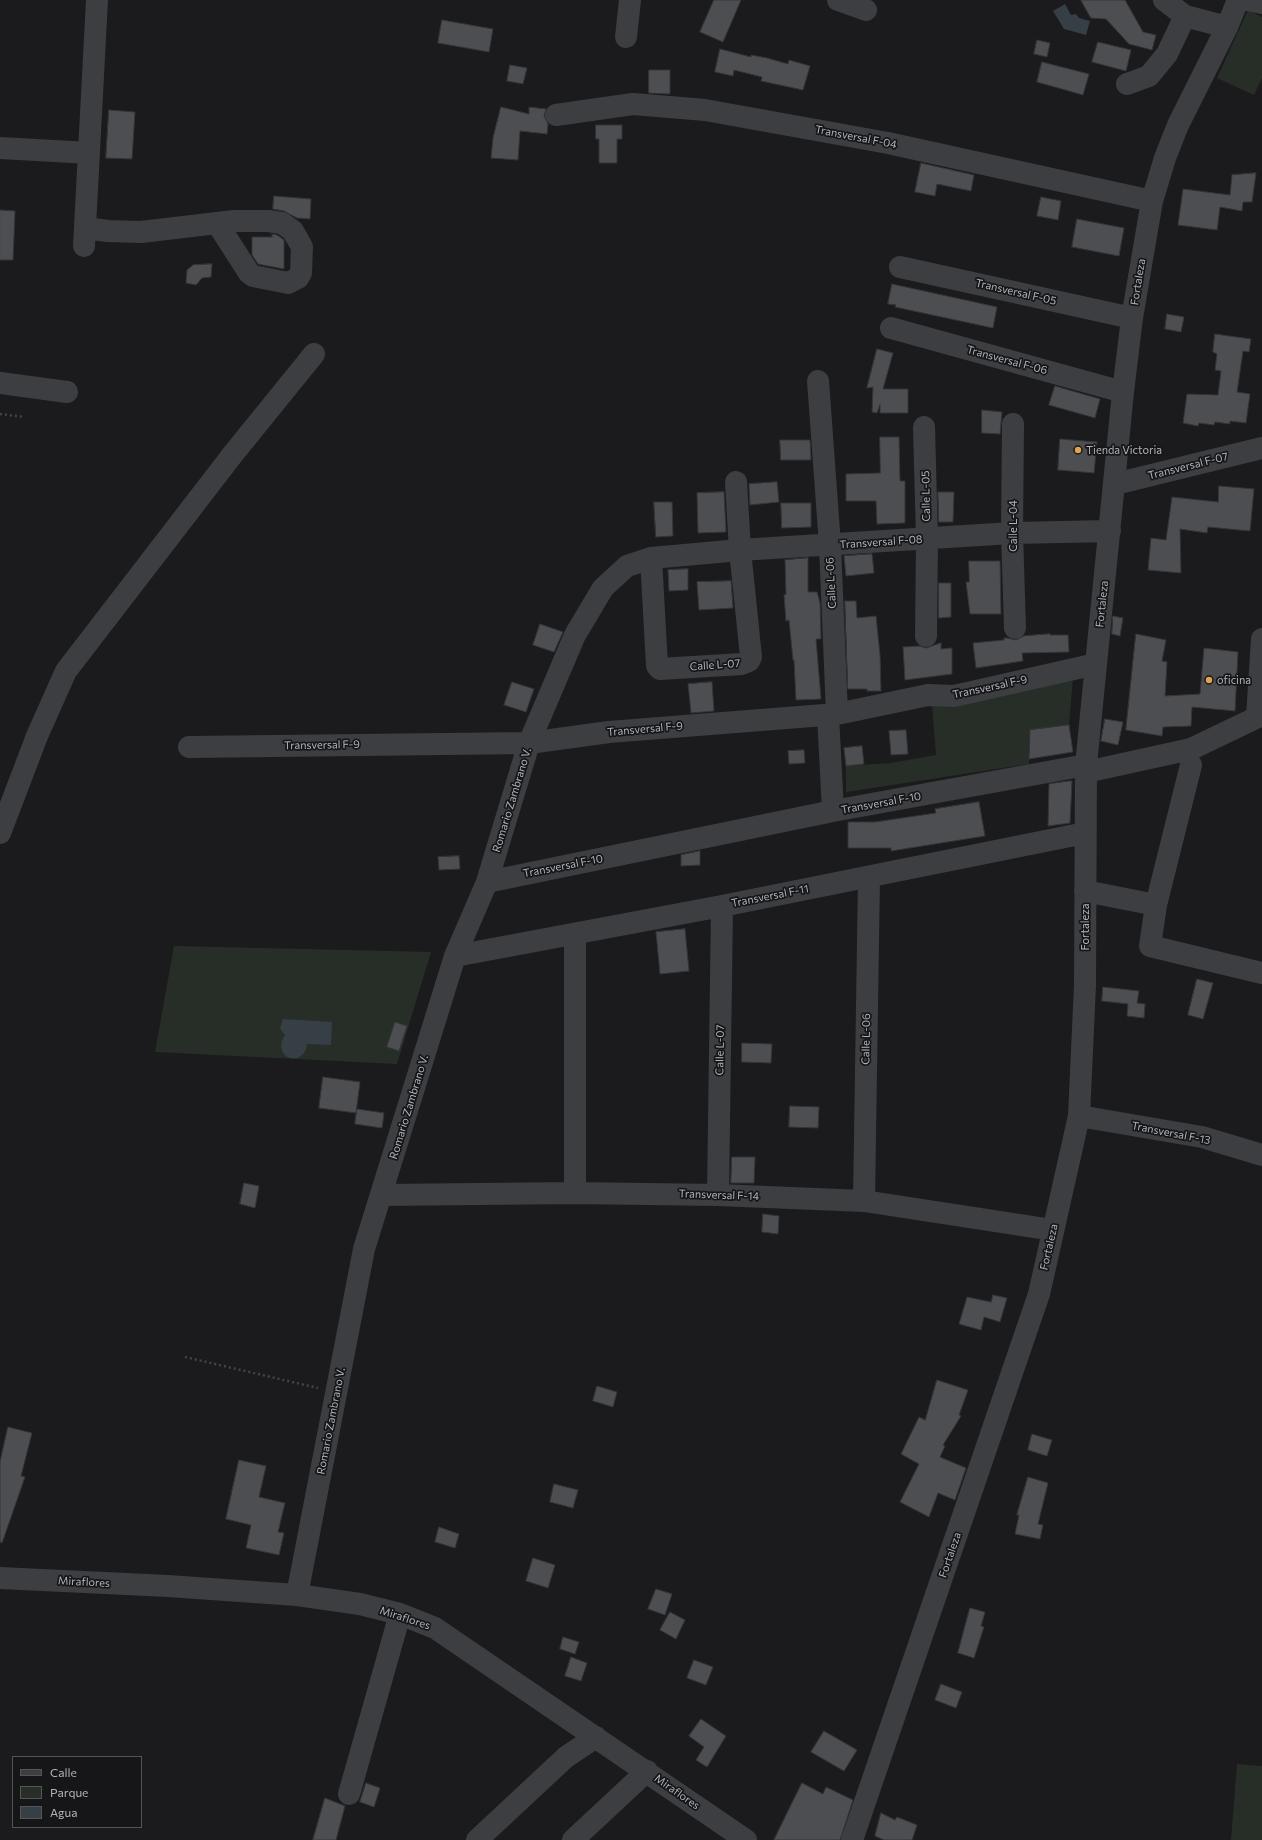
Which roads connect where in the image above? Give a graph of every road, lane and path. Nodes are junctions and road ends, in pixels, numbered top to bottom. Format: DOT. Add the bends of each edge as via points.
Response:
graph roads {
  1 [pos="97,0"];
  2 [pos="630,0"];
  3 [pos="838,0"];
  4 [pos="1164,0"];
  5 [pos="1238,0"];
  6 [pos="1248,0"];
  7 [pos="1262,4"];
  8 [pos="866,10"];
  9 [pos="1185,16"];
  10 [pos="1227,27"];
  11 [pos="626,37"];
  12 [pos="1127,84"];
  13 [pos="556,115"];
  14 [pos="0,148"];
  15 [pos="89,153"];
  16 [pos="1152,201"];
  17 [pos="218,223"];
  18 [pos="900,266"];
  19 [pos="1132,318"];
  20 [pos="891,328"];
  21 [pos="314,354"];
  22 [pos="818,381"];
  23 [pos="0,383"];
  24 [pos="67,392"];
  25 [pos="1123,392"];
  26 [pos="0,414"];
  27 [pos="25,417"];
  28 [pos="1013,424"];
  29 [pos="924,427"];
  30 [pos="1262,448"];
  31 [pos="736,482"];
  32 [pos="1115,484"];
  33 [pos="1110,531"];
  34 [pos="1012,533"];
  35 [pos="927,539"];
  36 [pos="830,545"];
  37 [pos="740,550"];
  38 [pos="652,558"];
  39 [pos="1015,628"];
  40 [pos="926,636"];
  41 [pos="1262,639"];
  42 [pos="1096,664"];
  43 [pos="833,714"];
  44 [pos="1260,716"];
  45 [pos="529,743"];
  46 [pos="189,747"];
  47 [pos="1192,765"];
  48 [pos="1086,769"];
  49 [pos="833,811"];
  50 [pos="0,833"];
  51 [pos="1085,833"];
  52 [pos="869,876"];
  53 [pos="486,882"];
  54 [pos="1084,891"];
  55 [pos="1156,905"];
  56 [pos="722,906"];
  57 [pos="575,934"];
  58 [pos="455,956"];
  59 [pos="1262,973"];
  60 [pos="1079,1116"];
  61 [pos="1262,1155"];
  62 [pos="575,1193"];
  63 [pos="382,1195"];
  64 [pos="718,1195"];
  65 [pos="864,1201"];
  66 [pos="1053,1230"];
  67 [pos="186,1357"];
  68 [pos="336,1393"];
  69 [pos="0,1578"];
  70 [pos="296,1595"];
  71 [pos="400,1614"];
  72 [pos="596,1737"];
  73 [pos="647,1771"];
  74 [pos="349,1794"];
  75 [pos="477,1840"];
  76 [pos="573,1840"];
  77 [pos="746,1840"];
  78 [pos="852,1840"];
  1 -- 15 [label="street"];
  2 -- 11 [label="street"];
  3 -- 8 [label="street"];
  4 -- 9 [label="street"];
  5 -- 10 [label="street, Fortaleza"];
  6 -- 7 [label="street"];
  9 -- 10 [label="street"];
  9 -- 12 [label="street" via="1167,54 1149,76"];
  10 -- 16 [label="street, Fortaleza" via="1178,125"];
  13 -- 16 [label="street, Transversal F-04" via="633,104 705,110 888,143"];
  14 -- 15 [label="street"];
  15 -- 17 [label="street" via="84,237 108,231 141,232"];
  16 -- 19 [label="street, Fortaleza"];
  18 -- 19 [label="street, Transversal F-05"];
  19 -- 25 [label="street, Fortaleza"];
  20 -- 25 [label="street, Transversal F-06"];
  21 -- 50 [label="street" via="228,460 66,670 37,736"];
  22 -- 36 [label="street, Calle L-06"];
  23 -- 24 [label="street"];
  25 -- 32 [label="street, Fortaleza"];
  26 -- 27 [label="path"];
  28 -- 34 [label="street, Calle L-04"];
  29 -- 35 [label="street, Calle L-05"];
  30 -- 32 [label="street, Transversal F-07"];
  31 -- 37 [label="street, Calle L-07"];
  32 -- 33 [label="street, Fortaleza"];
  33 -- 34 [label="street, Transversal F-08"];
  33 -- 42 [label="street, Fortaleza"];
  34 -- 35 [label="street, Transversal F-08"];
  34 -- 39 [label="street, Calle L-04"];
  35 -- 36 [label="street, Transversal F-08"];
  35 -- 40 [label="street, Calle L-05"];
  36 -- 37 [label="street, Transversal F-08"];
  36 -- 43 [label="street, Calle L-06"];
  37 -- 38 [label="street, Transversal F-08"];
  37 -- 38 [label="street, Calle L-07" via="751,657 742,664 660,669 657,666"];
  38 -- 45 [label="street, Romario Zambrano V." via="627,566 603,588 575,635"];
  41 -- 44 [label="street"];
  42 -- 43 [label="street, Transversal F-9" via="954,696 928,695"];
  42 -- 48 [label="street, Fortaleza"];
  43 -- 45 [label="street, Transversal F-9" via="609,732"];
  43 -- 49 [label="street, Calle L-06"];
  44 -- 48 [label="street, Transversal F-10" via="1191,749"];
  45 -- 46 [label="street, Transversal F-9"];
  45 -- 53 [label="street, Romario Zambrano V."];
  47 -- 55 [label="street"];
  48 -- 49 [label="street, Transversal F-10"];
  48 -- 51 [label="street, Fortaleza"];
  49 -- 53 [label="street, Transversal F-10"];
  51 -- 52 [label="street, Transversal F-11"];
  51 -- 54 [label="street, Fortaleza"];
  52 -- 56 [label="street, Transversal F-11"];
  52 -- 65 [label="street, Calle L-06"];
  53 -- 58 [label="street, Romario Zambrano V."];
  54 -- 55 [label="street"];
  54 -- 60 [label="street, Fortaleza" via="1085,985"];
  55 -- 59 [label="street" via="1150,946"];
  56 -- 57 [label="street, Transversal F-11"];
  56 -- 64 [label="street, Calle L-07"];
  57 -- 58 [label="street, Transversal F-11"];
  57 -- 62 [label="street"];
  58 -- 63 [label="street, Romario Zambrano V."];
  60 -- 61 [label="street, Transversal F-13" via="1202,1137"];
  60 -- 66 [label="street, Fortaleza"];
  62 -- 63 [label="street, Transversal F-14"];
  62 -- 64 [label="street, Transversal F-14"];
  63 -- 68 [label="street, Romario Zambrano V." via="364,1249"];
  64 -- 65 [label="street, Transversal F-14"];
  65 -- 66 [label="street, Transversal F-14"];
  66 -- 78 [label="street, Fortaleza" via="1039,1294"];
  67 -- 68 [label="path"];
  68 -- 70 [label="street, Romario Zambrano V."];
  69 -- 70 [label="street, Miraflores"];
  70 -- 71 [label="street, Miraflores" via="360,1604"];
  71 -- 72 [label="street, Miraflores" via="435,1628"];
  71 -- 74 [label="street"];
  72 -- 73 [label="street, Miraflores"];
  72 -- 75 [label="street" via="566,1757"];
  73 -- 76 [label="street"];
  73 -- 77 [label="street, Miraflores"];
}
